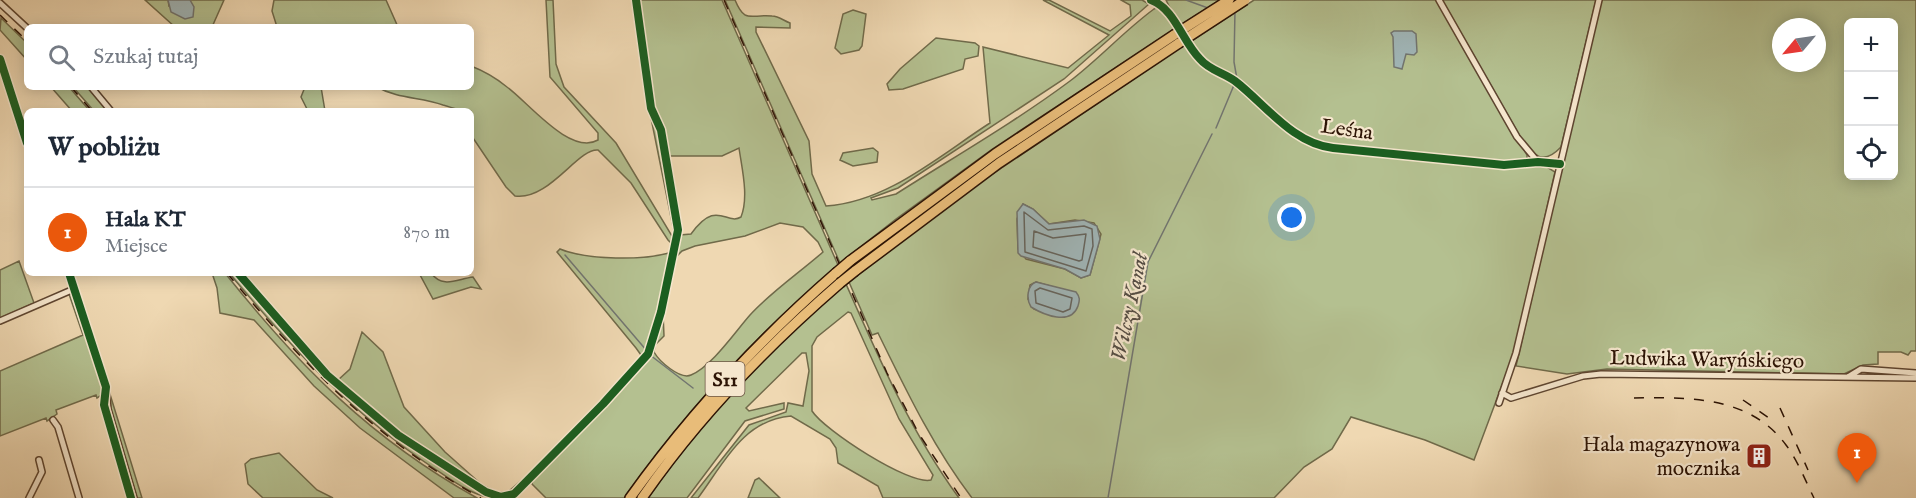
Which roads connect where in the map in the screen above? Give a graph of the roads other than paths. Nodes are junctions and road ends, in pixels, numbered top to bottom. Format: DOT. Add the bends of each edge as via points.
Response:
graph roads {
  1 [pos="636,0"];
  2 [pos="1151,0"];
  3 [pos="1229,0"];
  4 [pos="1245,0"];
  5 [pos="1439,0"];
  6 [pos="1599,0"];
  7 [pos="1160,1"];
  8 [pos="1,9"];
  9 [pos="24,24"];
  10 [pos="1177,39"];
  11 [pos="0,59"];
  12 [pos="94,90"];
  13 [pos="108,108"];
  14 [pos="24,134"];
  15 [pos="1538,162"];
  16 [pos="1560,164"];
  17 [pos="853,266"];
  18 [pos="70,276"];
  19 [pos="241,276"];
  20 [pos="74,289"];
  21 [pos="0,321"];
  22 [pos="1916,371"];
  23 [pos="1847,377"];
  24 [pos="1916,379"];
  25 [pos="1502,393"];
  26 [pos="1499,403"];
  27 [pos="53,420"];
  28 [pos="39,460"];
  29 [pos="29,498"];
  30 [pos="79,498"];
  31 [pos="135,498"];
  32 [pos="630,498"];
  33 [pos="642,498"];
  1 -- 19 [label="street" via="651,108 661,130 678,230 661,312 648,354 514,494 501,497 486,492 398,435 321,369"];
  2 -- 7 [label="street, Leśna"];
  3 -- 10 [label="highway, S11, bridge"];
  4 -- 10 [label="highway, S11, bridge"];
  5 -- 15 [label="street" via="1517,137"];
  6 -- 16 [label="street"];
  7 -- 15 [label="street, Leśna" via="1200,60 1232,80 1313,144 1504,165"];
  8 -- 9 [label="street"];
  10 -- 17 [label="highway, S11"];
  11 -- 14 [label="street"];
  12 -- 13 [label="street"];
  15 -- 16 [label="street, Leśna"];
  16 -- 25 [label="street" via="1516,354"];
  17 -- 32 [label="highway, S11, bridge" via="836,273 733,370 679,432"];
  17 -- 33 [label="highway, S11, bridge" via="728,390"];
  18 -- 20 [label="street"];
  20 -- 21 [label="street"];
  20 -- 31 [label="street"];
  22 -- 23 [label="street" via="1861,369"];
  23 -- 24 [label="street, Ludwika Waryńskiego"];
  23 -- 25 [label="street, Ludwika Waryńskiego" via="1601,374 1563,381 1511,398"];
  25 -- 26 [label="street"];
  27 -- 30 [label="street"];
  28 -- 29 [label="street" via="42,472"];
}
